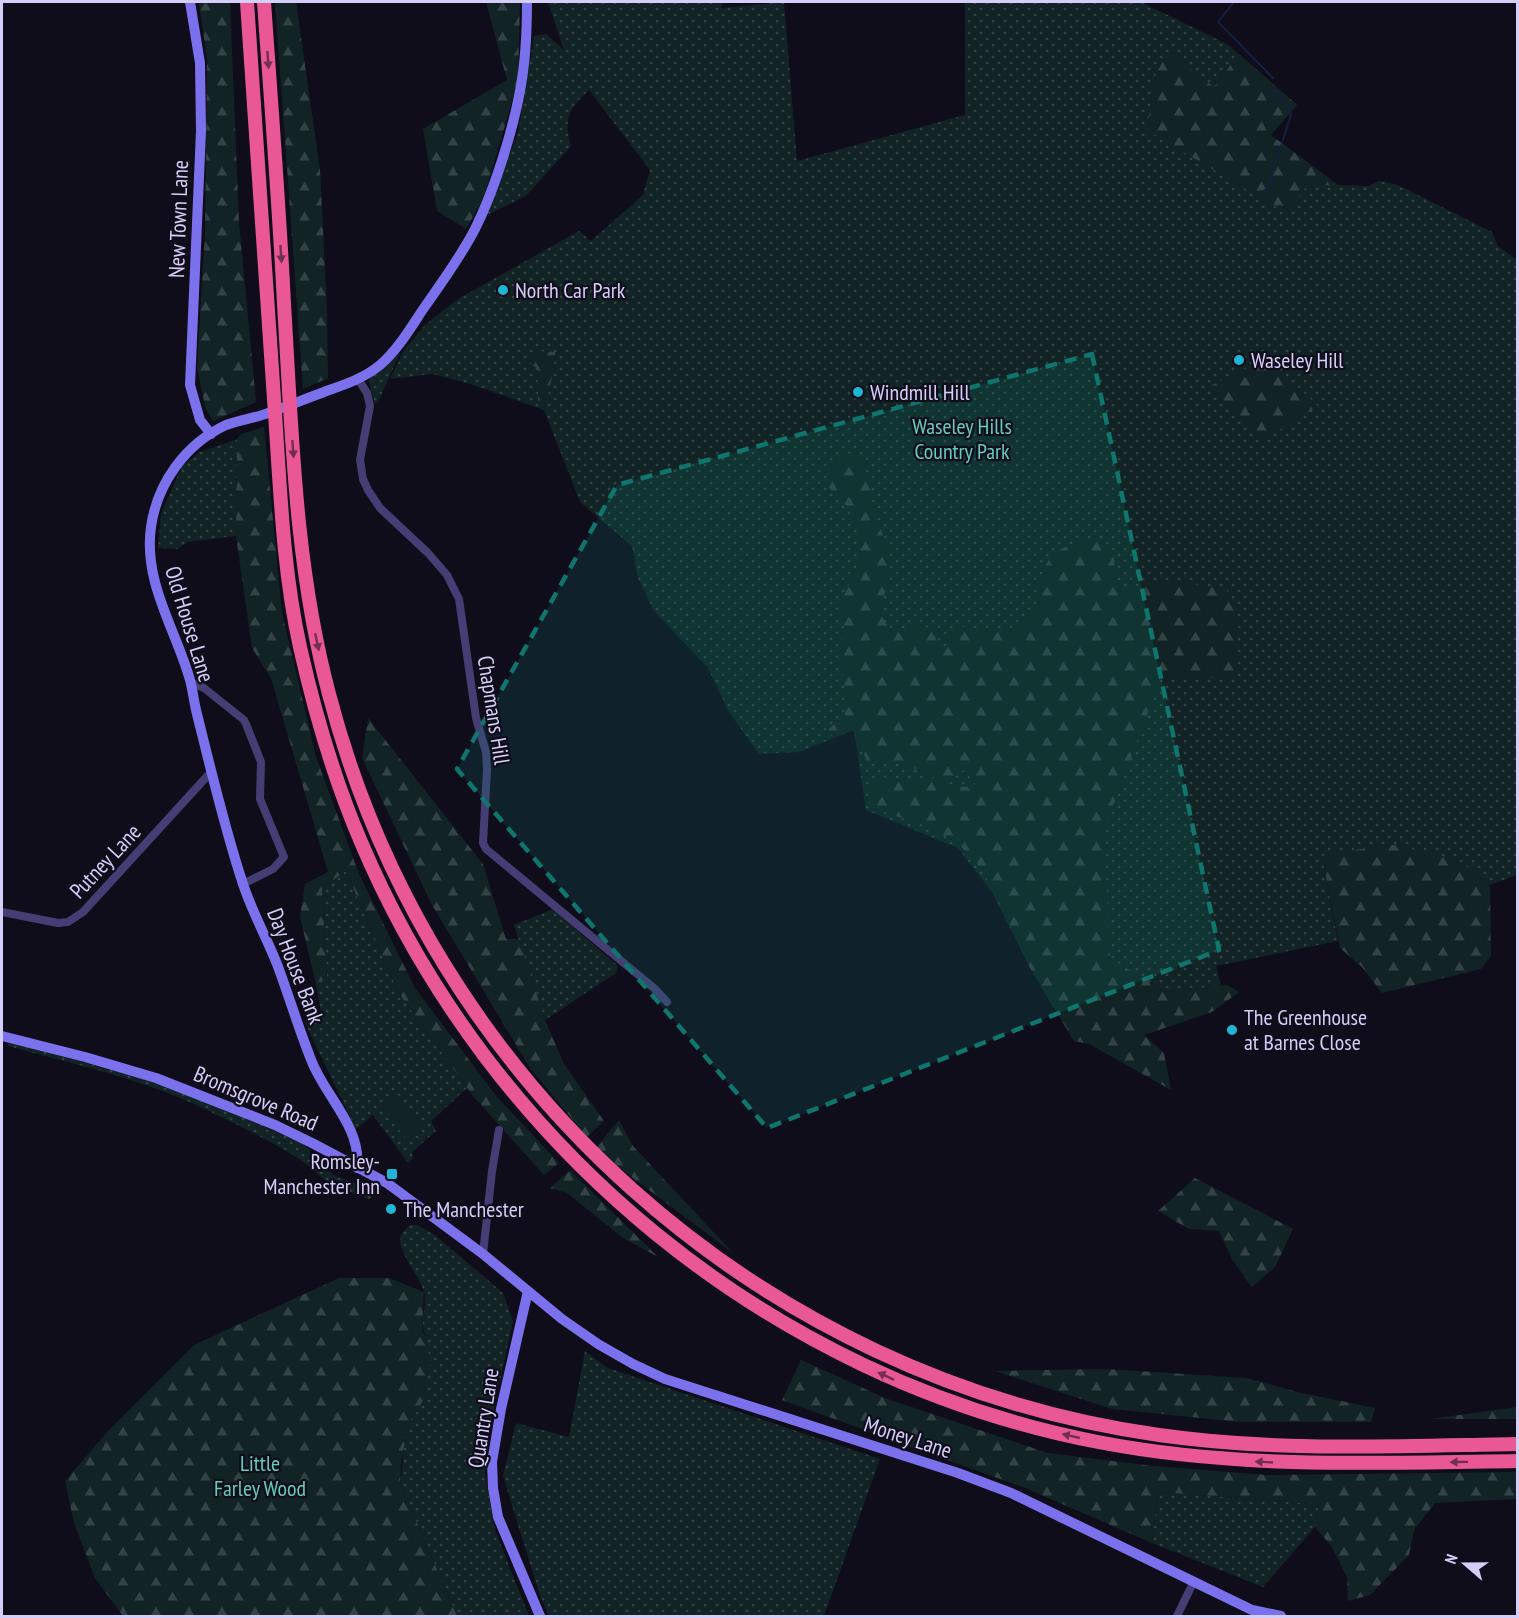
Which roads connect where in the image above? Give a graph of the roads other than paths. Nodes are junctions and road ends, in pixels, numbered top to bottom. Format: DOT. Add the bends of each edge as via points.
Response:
graph roads {
  1 [pos="190,2"];
  2 [pos="247,2"];
  3 [pos="264,2"];
  4 [pos="527,2"];
  5 [pos="358,380"];
  6 [pos="210,434"];
  7 [pos="190,682"];
  8 [pos="211,772"];
  9 [pos="243,884"];
  10 [pos="2,912"];
  11 [pos="667,1002"];
  12 [pos="2,1036"];
  13 [pos="499,1130"];
  14 [pos="357,1168"];
  15 [pos="483,1254"];
  16 [pos="528,1291"];
  17 [pos="1518,1444"];
  18 [pos="1518,1461"];
  19 [pos="1194,1581"];
  20 [pos="540,1617"];
  21 [pos="1177,1617"];
  22 [pos="1281,1617"];
  1 -- 6 [label="street, New Town Lane" via="200,63 201,131 190,385 200,420"];
  18 -- 2 [label="highway, one-way" via="1304,1462 1208,1458 1095,1442 954,1403 842,1355 765,1313 632,1215 555,1142 461,1023 418,956 361,842 316,713 299,639 282,514"];
  3 -- 17 [label="highway, one-way" via="297,491 308,601 327,690 366,813 398,884 476,1012 525,1080 623,1183 742,1276 857,1342 983,1395 1073,1419 1208,1441 1302,1446"];
  4 -- 5 [label="street, Old House Lane" via="520,90 504,150 475,230 396,348"];
  5 -- 6 [label="street, Old House Lane"];
  5 -- 11 [label="street, Chapmans Hill" via="370,406 360,460 366,484 380,508 447,575 459,599 476,718 486,752 483,843"];
  6 -- 7 [label="street, Old House Lane" via="178,462 166,482 151,527 150,558 158,597"];
  7 -- 8 [label="street, Old House Lane"];
  7 -- 9 [label="street" via="204,688 244,720 261,762 260,799 284,857 273,869"];
  8 -- 9 [label="street, Day House Bank"];
  8 -- 10 [label="street, Putney Lane" via="83,912 68,922 58,923"];
  9 -- 14 [label="street, Day House Bank" via="315,1070 352,1132"];
  12 -- 14 [label="street, Bromsgrove Road" via="156,1078 275,1125"];
  13 -- 15 [label="street"];
  14 -- 15 [label="street, Bromsgrove Road" via="387,1183"];
  15 -- 16 [label="street, Bromsgrove Road"];
  16 -- 19 [label="street, Money Lane" via="598,1344 665,1379 1011,1493"];
  16 -- 20 [label="street, Quantry Lane" via="492,1462 498,1517"];
  19 -- 21 [label="street"];
  19 -- 22 [label="street, Money Lane" via="1252,1610"];
}
